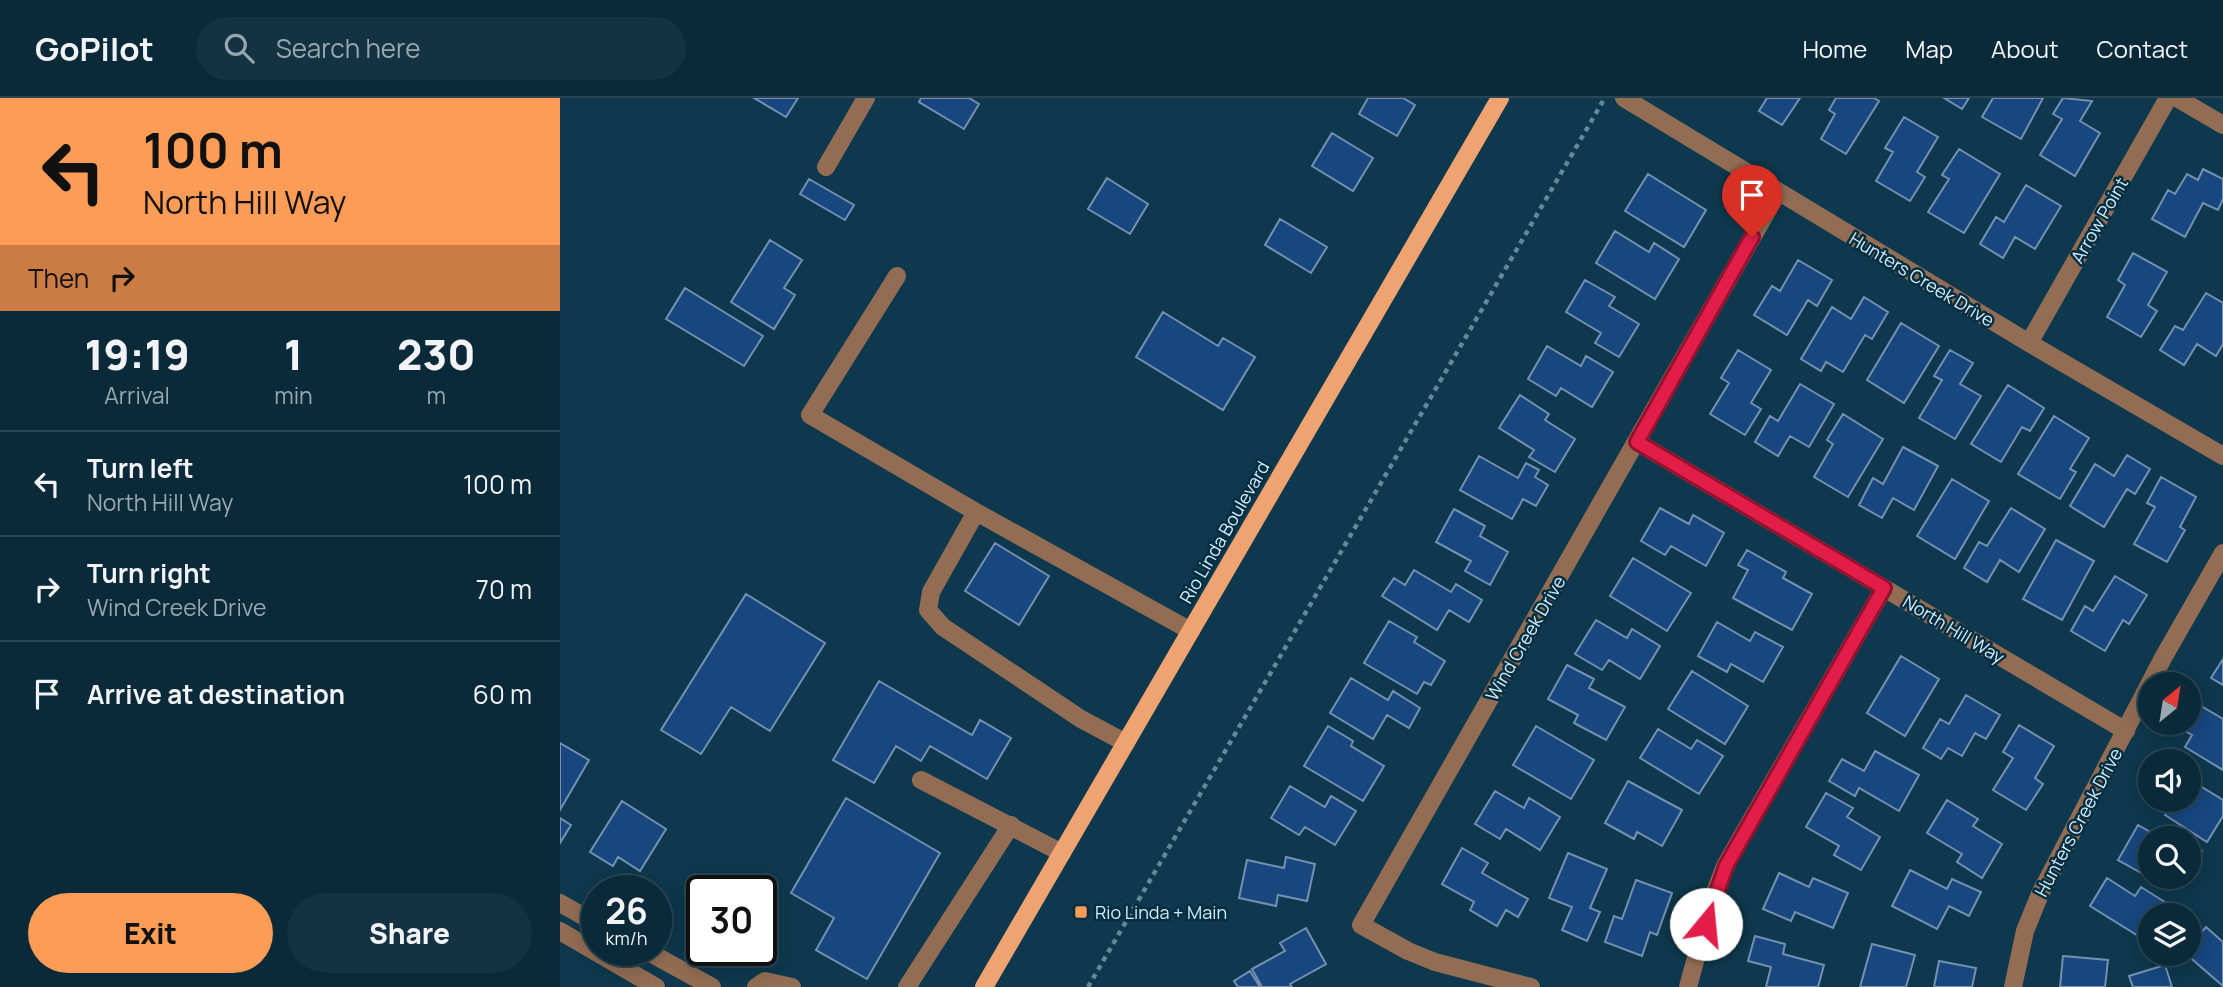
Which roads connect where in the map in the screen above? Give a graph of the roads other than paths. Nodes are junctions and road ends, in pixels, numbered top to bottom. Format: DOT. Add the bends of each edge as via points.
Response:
graph roads {
  1 [pos="866,98"];
  2 [pos="1500,98"];
  3 [pos="1624,98"];
  4 [pos="2168,98"];
  5 [pos="2177,98"];
  6 [pos="2223,125"];
  7 [pos="826,167"];
  8 [pos="1777,192"];
  9 [pos="897,275"];
  10 [pos="2029,343"];
  11 [pos="1637,442"];
  12 [pos="2223,456"];
  13 [pos="976,512"];
  14 [pos="2223,553"];
  15 [pos="1884,588"];
  16 [pos="1191,631"];
  17 [pos="2126,731"];
  18 [pos="1126,743"];
  19 [pos="921,780"];
  20 [pos="1011,825"];
  21 [pos="1062,853"];
  22 [pos="560,903"];
  23 [pos="581,915"];
  24 [pos="560,931"];
  25 [pos="672,965"];
  26 [pos="656,987"];
  27 [pos="712,987"];
  28 [pos="756,987"];
  29 [pos="792,987"];
  30 [pos="906,987"];
  31 [pos="984,987"];
  32 [pos="1531,987"];
  33 [pos="1688,987"];
  34 [pos="2013,987"];
  1 -- 7 [label="street"];
  2 -- 16 [label="main road, Rio Linda Boulevard"];
  3 -- 8 [label="street, Hunters Creek Drive"];
  4 -- 10 [label="street, Arrow Point"];
  5 -- 6 [label="street"];
  8 -- 10 [label="street, Hunters Creek Drive"];
  8 -- 11 [label="street, Wind Creek Drive"];
  9 -- 13 [label="street" via="810,415"];
  10 -- 12 [label="street, Hunters Creek Drive"];
  11 -- 15 [label="street, North Hill Way"];
  11 -- 32 [label="street, Wind Creek Drive" via="1361,925 1435,962"];
  13 -- 16 [label="street"];
  13 -- 18 [label="street" via="931,592 928,610 943,627 1081,719"];
  14 -- 17 [label="street, Hunters Creek Drive"];
  15 -- 17 [label="street, North Hill Way"];
  15 -- 33 [label="street" via="1726,866"];
  16 -- 18 [label="main road, Rio Linda Boulevard"];
  17 -- 34 [label="street, Hunters Creek Drive" via="2040,894 2025,930"];
  18 -- 21 [label="main road, Rio Linda Boulevard"];
  19 -- 20 [label="street"];
  20 -- 21 [label="street"];
  20 -- 30 [label="street"];
  21 -- 31 [label="main road, Rio Linda Boulevard"];
  22 -- 23 [label="street"];
  24 -- 26 [label="street"];
  25 -- 27 [label="street"];
  28 -- 29 [label="street" via="765,981"];
}
